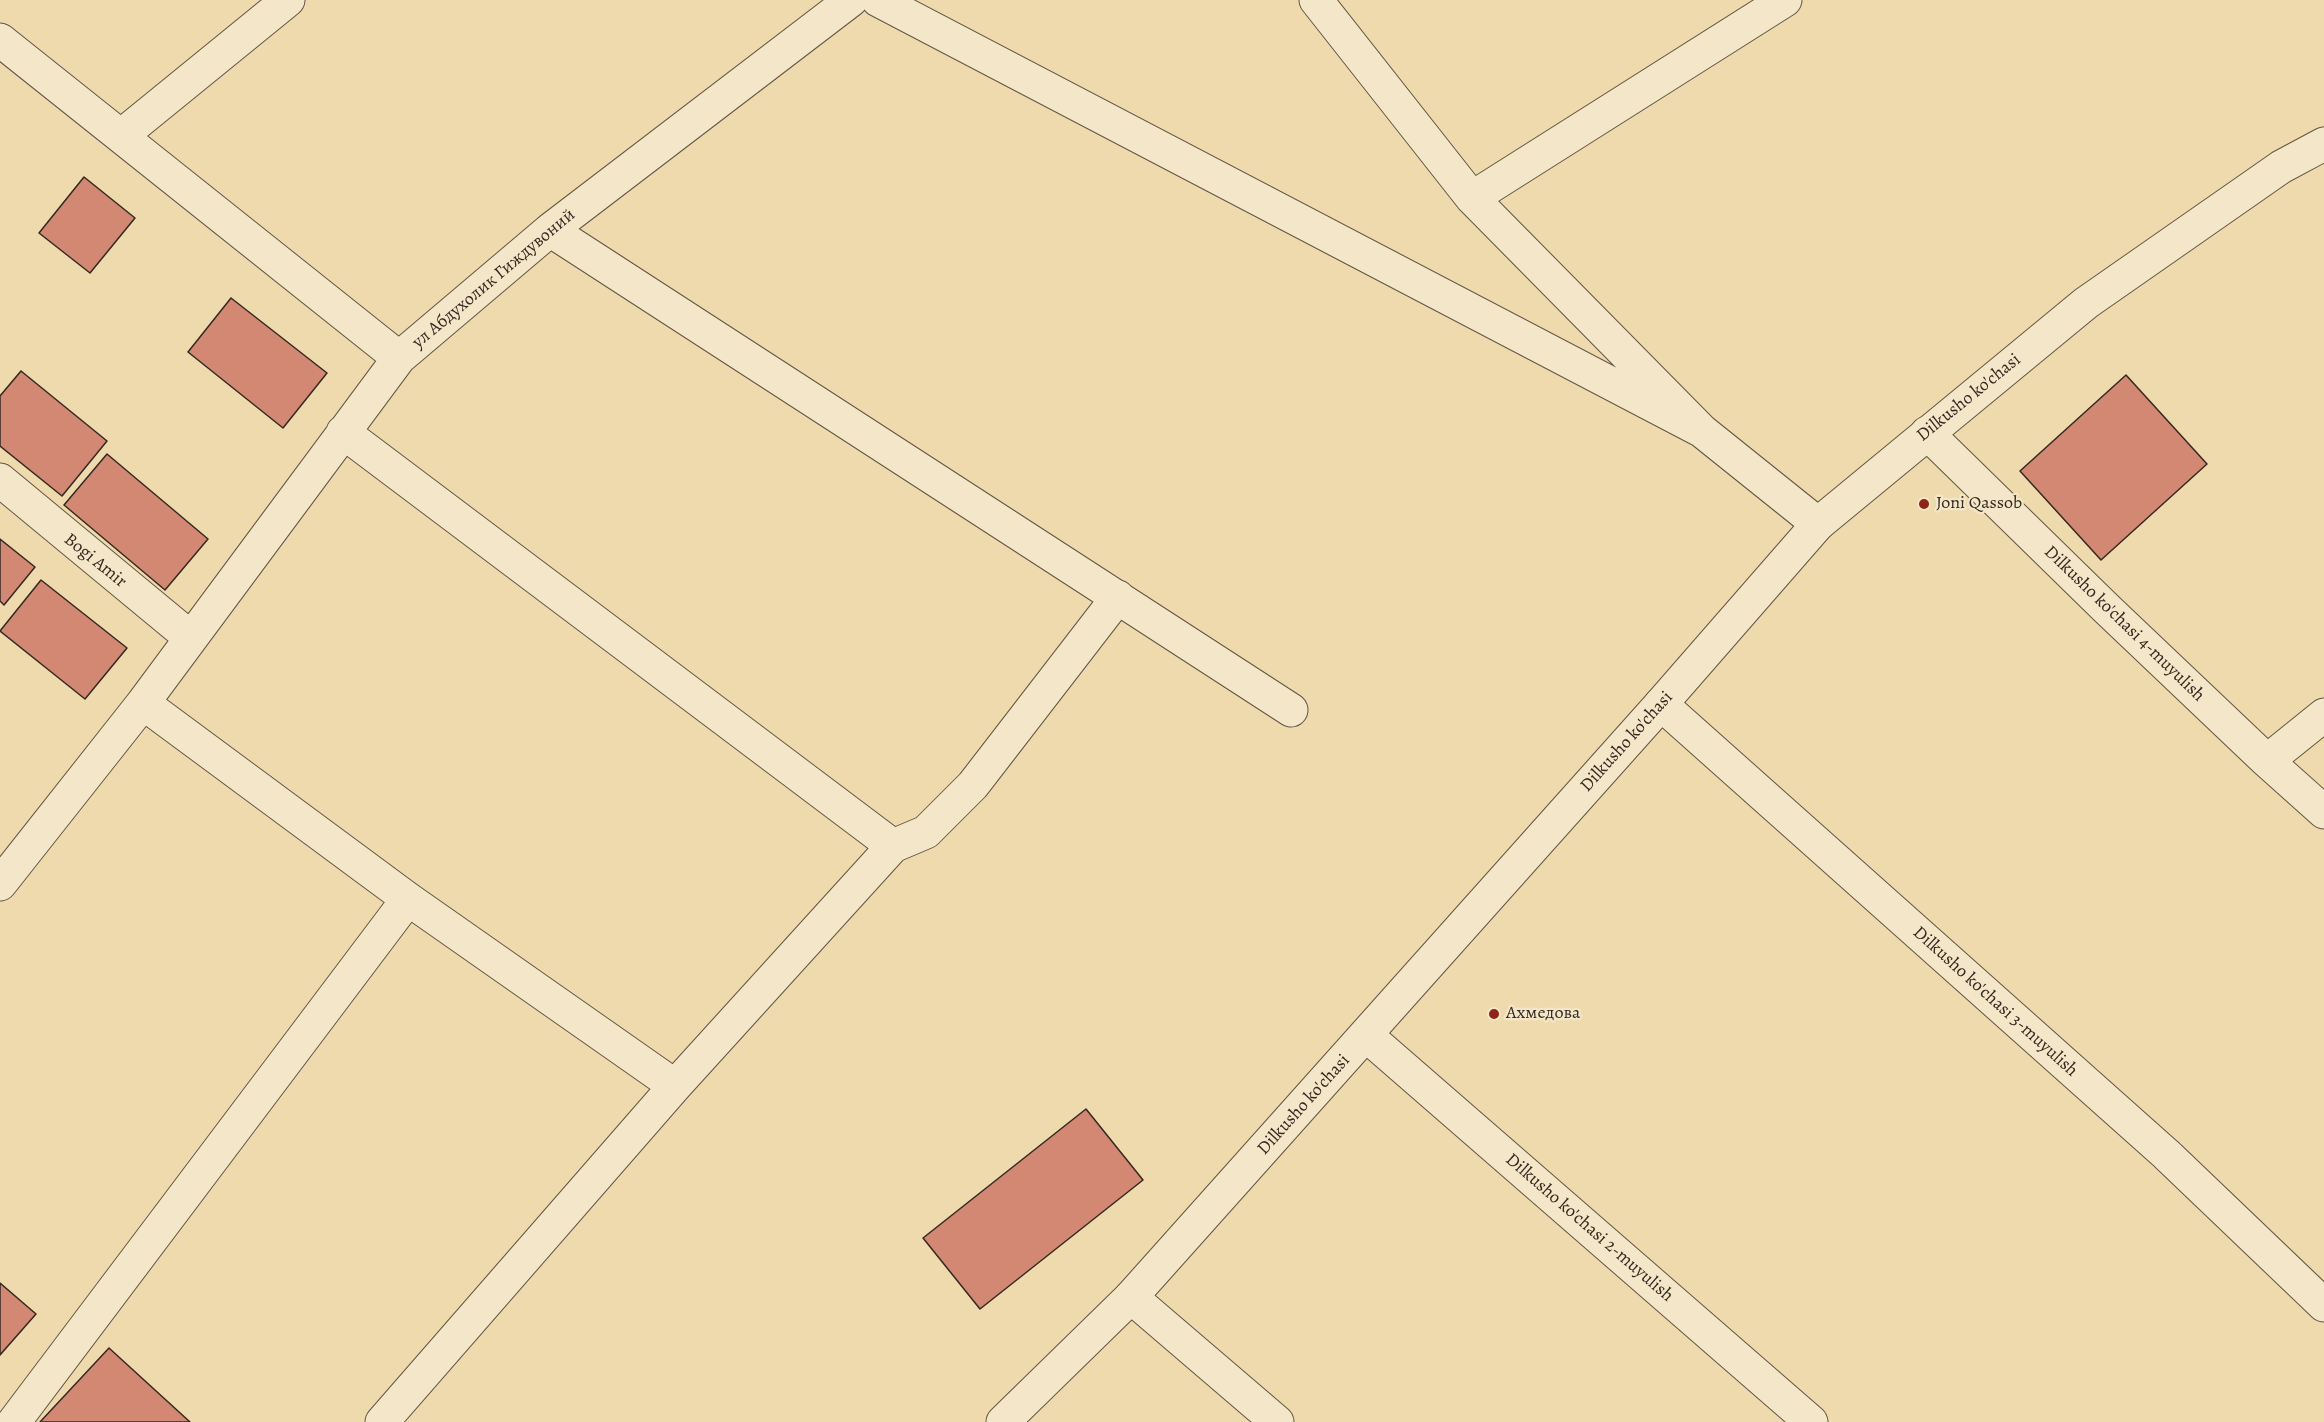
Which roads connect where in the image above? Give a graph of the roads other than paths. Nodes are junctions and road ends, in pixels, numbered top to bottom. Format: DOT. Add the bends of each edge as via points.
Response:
graph roads {
  1 [pos="288,0"];
  2 [pos="851,0"];
  3 [pos="878,0"];
  4 [pos="1316,0"];
  5 [pos="1785,0"];
  6 [pos="0,40"];
  7 [pos="121,136"];
  8 [pos="2324,144"];
  9 [pos="1472,198"];
  10 [pos="550,230"];
  11 [pos="399,358"];
  12 [pos="343,432"];
  13 [pos="1702,432"];
  14 [pos="1927,433"];
  15 [pos="0,482"];
  16 [pos="1818,524"];
  17 [pos="1118,597"];
  18 [pos="191,638"];
  19 [pos="143,703"];
  20 [pos="1661,704"];
  21 [pos="1291,710"];
  22 [pos="2324,715"];
  23 [pos="2267,761"];
  24 [pos="2324,812"];
  25 [pos="893,846"];
  26 [pos="0,884"];
  27 [pos="408,899"];
  28 [pos="1366,1035"];
  29 [pos="675,1086"];
  30 [pos="1131,1297"];
  31 [pos="2324,1305"];
  32 [pos="14,1422"];
  33 [pos="382,1422"];
  34 [pos="1003,1422"];
  35 [pos="1277,1422"];
  36 [pos="1811,1422"];
  1 -- 7 [label="street"];
  2 -- 10 [label="street, ул Абдухолик Гиждувоний"];
  3 -- 13 [label="street"];
  4 -- 9 [label="street"];
  5 -- 9 [label="street"];
  6 -- 7 [label="street, ул Абдухолик Гиждувоний"];
  7 -- 11 [label="street, ул Абдухолик Гиждувоний"];
  8 -- 14 [label="street, Dilkusho ko'chasi" via="2281,166 2086,303"];
  9 -- 13 [label="street"];
  10 -- 11 [label="street, ул Абдухолик Гиждувоний"];
  10 -- 17 [label="street"];
  11 -- 12 [label="street"];
  12 -- 18 [label="street"];
  12 -- 25 [label="street"];
  13 -- 16 [label="street"];
  14 -- 16 [label="street, Dilkusho ko'chasi"];
  14 -- 23 [label="street, Dilkusho ko'chasi 4-muyulish"];
  15 -- 18 [label="street"];
  16 -- 20 [label="street, Dilkusho ko'chasi"];
  17 -- 21 [label="street"];
  17 -- 25 [label="street" via="973,785 926,832"];
  18 -- 19 [label="street"];
  19 -- 26 [label="street"];
  19 -- 27 [label="street"];
  20 -- 28 [label="street, Dilkusho ko'chasi"];
  20 -- 31 [label="street, Dilkusho ko'chasi 3-muyulish" via="2166,1154"];
  22 -- 23 [label="street"];
  23 -- 24 [label="street, Dilkusho ko'chasi 4-muyulish"];
  25 -- 29 [label="street"];
  27 -- 29 [label="street"];
  27 -- 32 [label="street"];
  28 -- 30 [label="street, Dilkusho ko'chasi"];
  28 -- 36 [label="street, Dilkusho ko'chasi 2-muyulish"];
  29 -- 33 [label="street"];
  30 -- 34 [label="street, Dilkusho ko'chasi"];
  30 -- 35 [label="street"];
}
